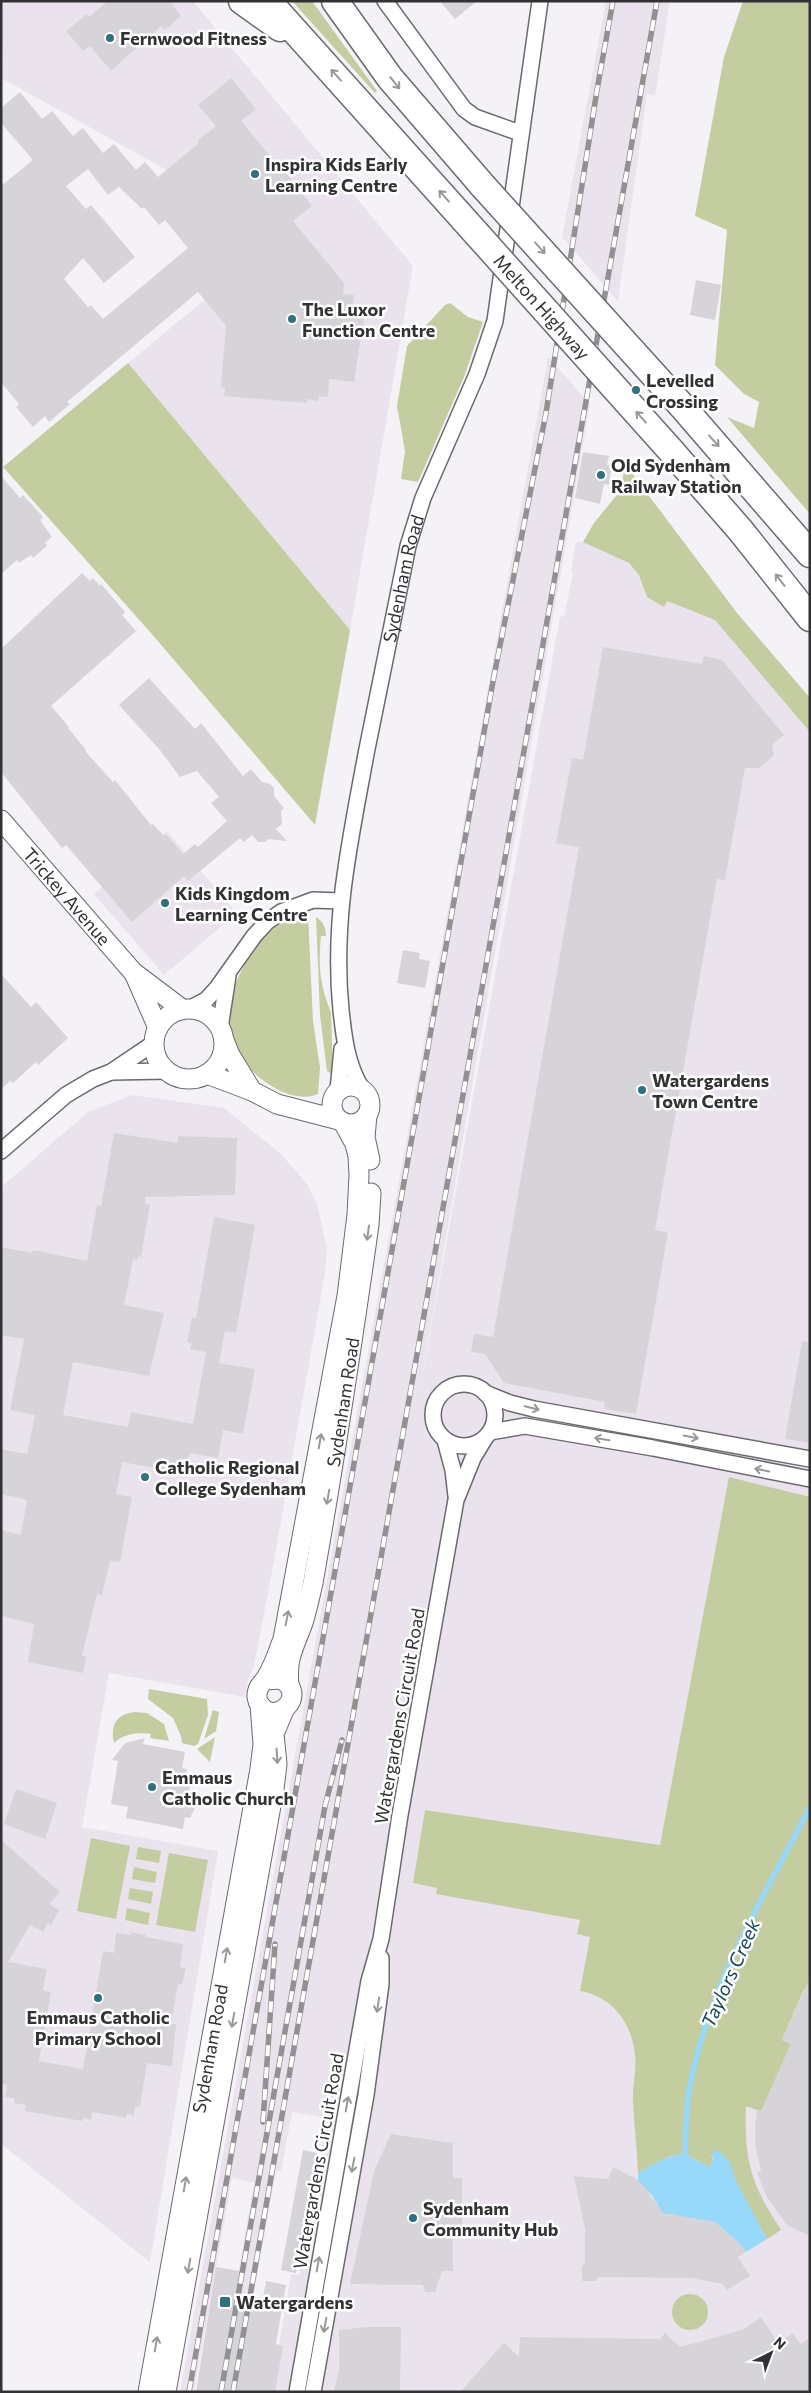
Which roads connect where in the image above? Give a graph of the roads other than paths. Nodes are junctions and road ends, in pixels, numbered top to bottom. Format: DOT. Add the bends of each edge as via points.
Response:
graph roads {
  1 [pos="242,1"];
  2 [pos="268,1"];
  3 [pos="335,1"];
  4 [pos="384,1"];
  5 [pos="540,1"];
  6 [pos="312,50"];
  7 [pos="520,133"];
  8 [pos="810,554"];
  9 [pos="810,618"];
  10 [pos="1,820"];
  11 [pos="341,901"];
  12 [pos="134,972"];
  13 [pos="228,975"];
  14 [pos="185,1009"];
  15 [pos="222,1033"];
  16 [pos="344,1035"];
  17 [pos="156,1036"];
  18 [pos="167,1071"];
  19 [pos="112,1072"];
  20 [pos="208,1074"];
  21 [pos="252,1090"];
  22 [pos="362,1090"];
  23 [pos="336,1093"];
  24 [pos="292,1108"];
  25 [pos="367,1115"];
  26 [pos="341,1121"];
  27 [pos="1,1151"];
  28 [pos="486,1393"];
  29 [pos="487,1435"];
  30 [pos="445,1440"];
  31 [pos="810,1460"];
  32 [pos="324,1469"];
  33 [pos="810,1479"];
  34 [pos="456,1500"];
  35 [pos="265,1680"];
  36 [pos="289,1685"];
  37 [pos="260,1705"];
  38 [pos="284,1710"];
  39 [pos="381,1939"];
  40 [pos="194,2239"];
  41 [pos="175,2242"];
  42 [pos="148,2392"];
  43 [pos="166,2392"];
  44 [pos="297,2392"];
  45 [pos="313,2392"];
  1 -- 6 [label="highway"];
  2 -- 6 [label="highway, Melton Highway"];
  3 -- 8 [label="highway, one-way, bridge" via="390,78 483,186 682,405"];
  4 -- 7 [label="street" via="464,109 475,117"];
  5 -- 7 [label="street, Sydenham Road"];
  9 -- 6 [label="highway, Melton Highway, one-way, bridge" via="673,453"];
  7 -- 11 [label="street, Sydenham Road" via="495,321 477,374 423,498 408,546"];
  10 -- 12 [label="street, Trickey Avenue"];
  11 -- 13 [label="street" via="313,900 281,912 254,936"];
  11 -- 16 [label="street, Sydenham Road" via="337,958"];
  12 -- 14 [label="street, Trickey Avenue"];
  12 -- 17 [label="street, Trickey Avenue"];
  13 -- 14 [label="street" via="206,1000"];
  13 -- 15 [label="street"];
  14 -- 15 [label="street" via="208,1014"];
  14 -- 17 [label="street" via="172,1013"];
  15 -- 20 [label="street" via="221,1059"];
  15 -- 21 [label="street" via="230,1055"];
  16 -- 22 [label="street, Sydenham Road" via="351,1068"];
  16 -- 23 [label="street, Sydenham Road"];
  17 -- 18 [label="street" via="158,1058"];
  17 -- 19 [label="street"];
  18 -- 19 [label="street"];
  18 -- 20 [label="street" via="187,1078"];
  19 -- 27 [label="street" via="66,1095"];
  20 -- 21 [label="street"];
  21 -- 24 [label="street" via="269,1101"];
  22 -- 23 [label="street" via="353,1086"];
  22 -- 25 [label="street" via="370,1104"];
  23 -- 24 [label="street"];
  23 -- 26 [label="street" via="332,1111"];
  24 -- 26 [label="street"];
  25 -- 26 [label="street" via="354,1124"];
  25 -- 32 [label="street, Sydenham Road, one-way" via="365,1137 372,1183 369,1226"];
  32 -- 26 [label="street, Sydenham Road, one-way" via="360,1175 354,1144"];
  28 -- 29 [label="street" via="494,1412 493,1426"];
  28 -- 30 [label="street" via="470,1384 461,1384 443,1392 437,1399 432,1416"];
  28 -- 31 [label="street, one-way" via="534,1409"];
  29 -- 30 [label="street" via="476,1444 465,1446"];
  33 -- 29 [label="street, one-way" via="525,1426"];
  29 -- 34 [label="street, Watergardens Circuit Road" via="473,1458"];
  30 -- 34 [label="street, Watergardens Circuit Road" via="454,1470"];
  35 -- 32 [label="street, Sydenham Road, one-way" via="283,1639"];
  32 -- 36 [label="street, Sydenham Road, one-way" via="311,1590 289,1658"];
  34 -- 39 [label="street, Watergardens Circuit Road"];
  35 -- 36 [label="street" via="280,1679"];
  35 -- 37 [label="street" via="257,1693"];
  36 -- 38 [label="street" via="292,1696"];
  37 -- 38 [label="street" via="268,1712"];
  41 -- 37 [label="street, Sydenham Road, one-way" via="260,1769 263,1744"];
  38 -- 40 [label="street, Sydenham Road, one-way" via="274,1734 277,1764 274,1789"];
  44 -- 39 [label="street, Watergardens Circuit Road, one-way" via="367,1993"];
  39 -- 45 [label="street, Watergardens Circuit Road, one-way" via="381,1984 366,2096"];
  40 -- 41 [label="street"];
  40 -- 43 [label="street, Sydenham Road, one-way"];
  42 -- 41 [label="street, Sydenham Road, one-way"];
}
